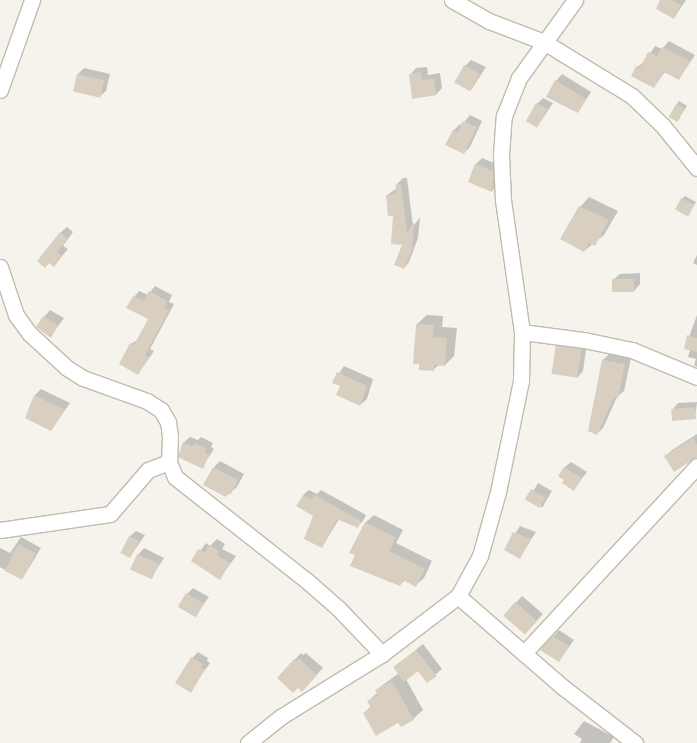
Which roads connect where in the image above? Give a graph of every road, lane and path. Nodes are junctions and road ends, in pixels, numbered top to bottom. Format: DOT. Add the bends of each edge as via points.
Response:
graph roads {
  1 [pos="32,0"];
  2 [pos="452,0"];
  3 [pos="575,0"];
  4 [pos="544,42"];
  5 [pos="0,90"];
  6 [pos="697,168"];
  7 [pos="0,267"];
  8 [pos="522,332"];
  9 [pos="697,377"];
  10 [pos="169,462"];
  11 [pos="697,466"];
  12 [pos="0,530"];
  13 [pos="458,596"];
  14 [pos="524,653"];
  15 [pos="382,654"];
  16 [pos="248,743"];
  17 [pos="635,743"];
  1 -- 5 [label="street"];
  2 -- 4 [label="street" via="490,22"];
  3 -- 4 [label="street"];
  4 -- 6 [label="street" via="632,96 663,126"];
  4 -- 8 [label="street" via="519,78 504,116 501,155 503,200"];
  7 -- 10 [label="street" via="16,315 30,334 67,368 83,378 147,401 161,410 168,422"];
  8 -- 9 [label="street" via="584,340 632,350"];
  8 -- 13 [label="street" via="521,381 498,492 480,556"];
  10 -- 12 [label="street" via="148,470 110,514"];
  10 -- 15 [label="street" via="175,477 186,488 306,580 338,608"];
  11 -- 14 [label="street"];
  13 -- 14 [label="street"];
  13 -- 15 [label="street"];
  14 -- 17 [label="street"];
  15 -- 16 [label="street" via="282,716"];
}
